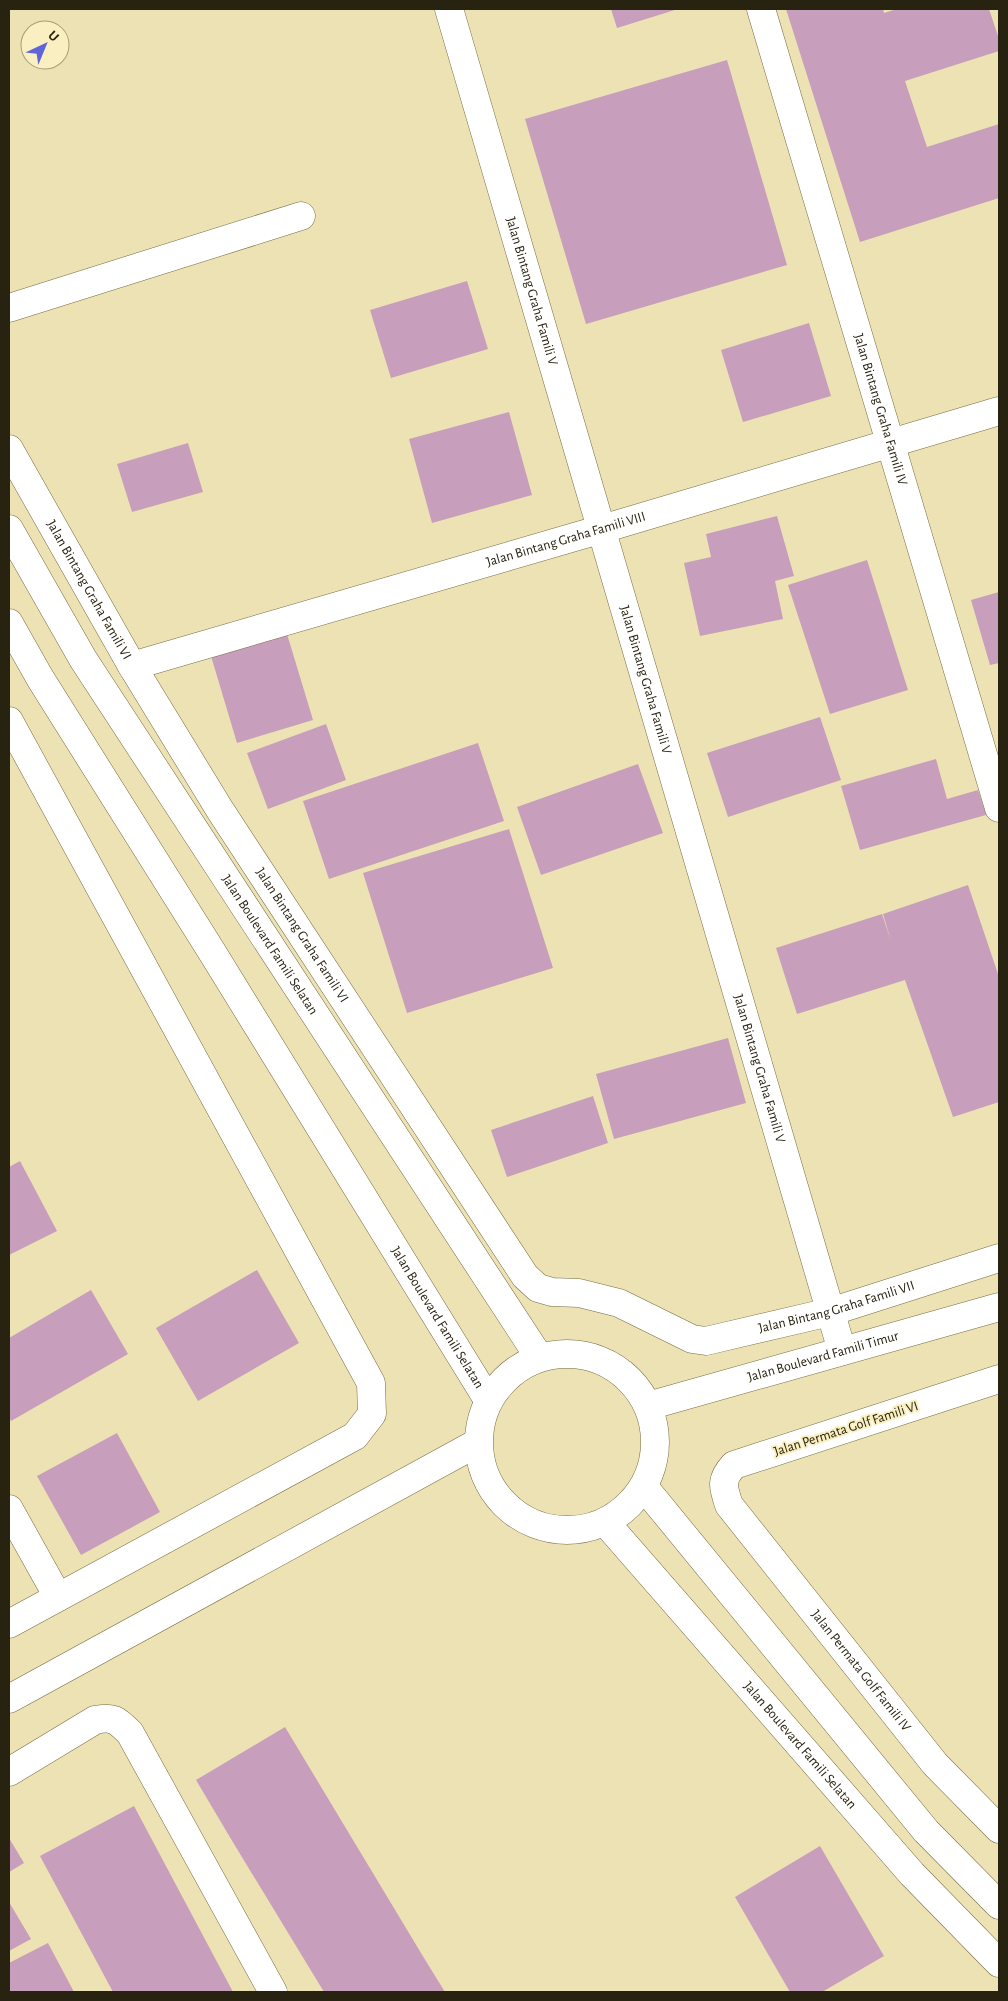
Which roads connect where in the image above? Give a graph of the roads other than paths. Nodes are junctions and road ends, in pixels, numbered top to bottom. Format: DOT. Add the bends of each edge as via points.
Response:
graph roads {
  1 [pos="449,9"];
  2 [pos="761,9"];
  3 [pos="300,216"];
  4 [pos="9,308"];
  5 [pos="999,410"];
  6 [pos="890,444"];
  7 [pos="9,449"];
  8 [pos="9,528"];
  9 [pos="602,529"];
  10 [pos="9,623"];
  11 [pos="132,666"];
  12 [pos="9,721"];
  13 [pos="999,808"];
  14 [pos="999,1258"];
  15 [pos="999,1307"];
  16 [pos="830,1312"];
  17 [pos="673,1330"];
  18 [pos="842,1351"];
  19 [pos="539,1357"];
  20 [pos="999,1379"];
  21 [pos="488,1400"];
  22 [pos="648,1406"];
  23 [pos="477,1444"];
  24 [pos="644,1487"];
  25 [pos="729,1505"];
  26 [pos="9,1509"];
  27 [pos="606,1523"];
  28 [pos="58,1597"];
  29 [pos="9,1624"];
  30 [pos="9,1699"];
  31 [pos="9,1772"];
  32 [pos="999,1829"];
  33 [pos="999,1905"];
  34 [pos="999,1963"];
  35 [pos="273,1992"];
  1 -- 9 [label="street, Jalan Bintang Graha Famili V"];
  2 -- 6 [label="street, Jalan Bintang Graha Famili IV"];
  3 -- 4 [label="street"];
  5 -- 6 [label="street, Jalan Bintang Graha Famili VIII"];
  6 -- 9 [label="street, Jalan Bintang Graha Famili VIII"];
  6 -- 13 [label="street, Jalan Bintang Graha Famili IV"];
  7 -- 11 [label="street, Jalan Bintang Graha Famili VI"];
  8 -- 19 [label="street, Jalan Boulevard Famili Selatan" via="83,659"];
  9 -- 11 [label="street, Jalan Bintang Graha Famili VIII"];
  9 -- 16 [label="street, Jalan Bintang Graha Famili V"];
  10 -- 21 [label="street, Jalan Boulevard Famili Selatan" via="45,687"];
  11 -- 17 [label="street, Jalan Bintang Graha Famili VI" via="220,810 526,1276 538,1288 579,1293 619,1303"];
  12 -- 28 [label="street" via="371,1383 372,1414 355,1436"];
  14 -- 16 [label="street, Jalan Bintang Graha Famili VII"];
  15 -- 18 [label="street, Jalan Boulevard Famili Timur"];
  16 -- 17 [label="street, Jalan Bintang Graha Famili VII" via="706,1341 692,1339"];
  16 -- 18 [label="street, Jalan Bintang Graha Famili V"];
  18 -- 22 [label="street, Jalan Boulevard Famili Timur"];
  19 -- 21 [label="street" via="519,1367 501,1382"];
  19 -- 22 [label="street" via="571,1354 603,1361 629,1380"];
  20 -- 25 [label="street, Jalan Permata Golf Famili VI" via="734,1465 724,1480"];
  21 -- 23 [label="street"];
  22 -- 24 [label="street" via="656,1447"];
  23 -- 27 [label="street" via="489,1486 520,1519 563,1532"];
  23 -- 30 [label="street"];
  24 -- 27 [label="street" via="628,1508"];
  24 -- 33 [label="street" via="926,1830"];
  25 -- 32 [label="street, Jalan Permata Golf Famili IV" via="935,1764"];
  26 -- 28 [label="street"];
  27 -- 34 [label="street, Jalan Boulevard Famili Selatan" via="912,1874"];
  28 -- 29 [label="street"];
  31 -- 35 [label="street" via="95,1720 117,1720 130,1733"];
}
